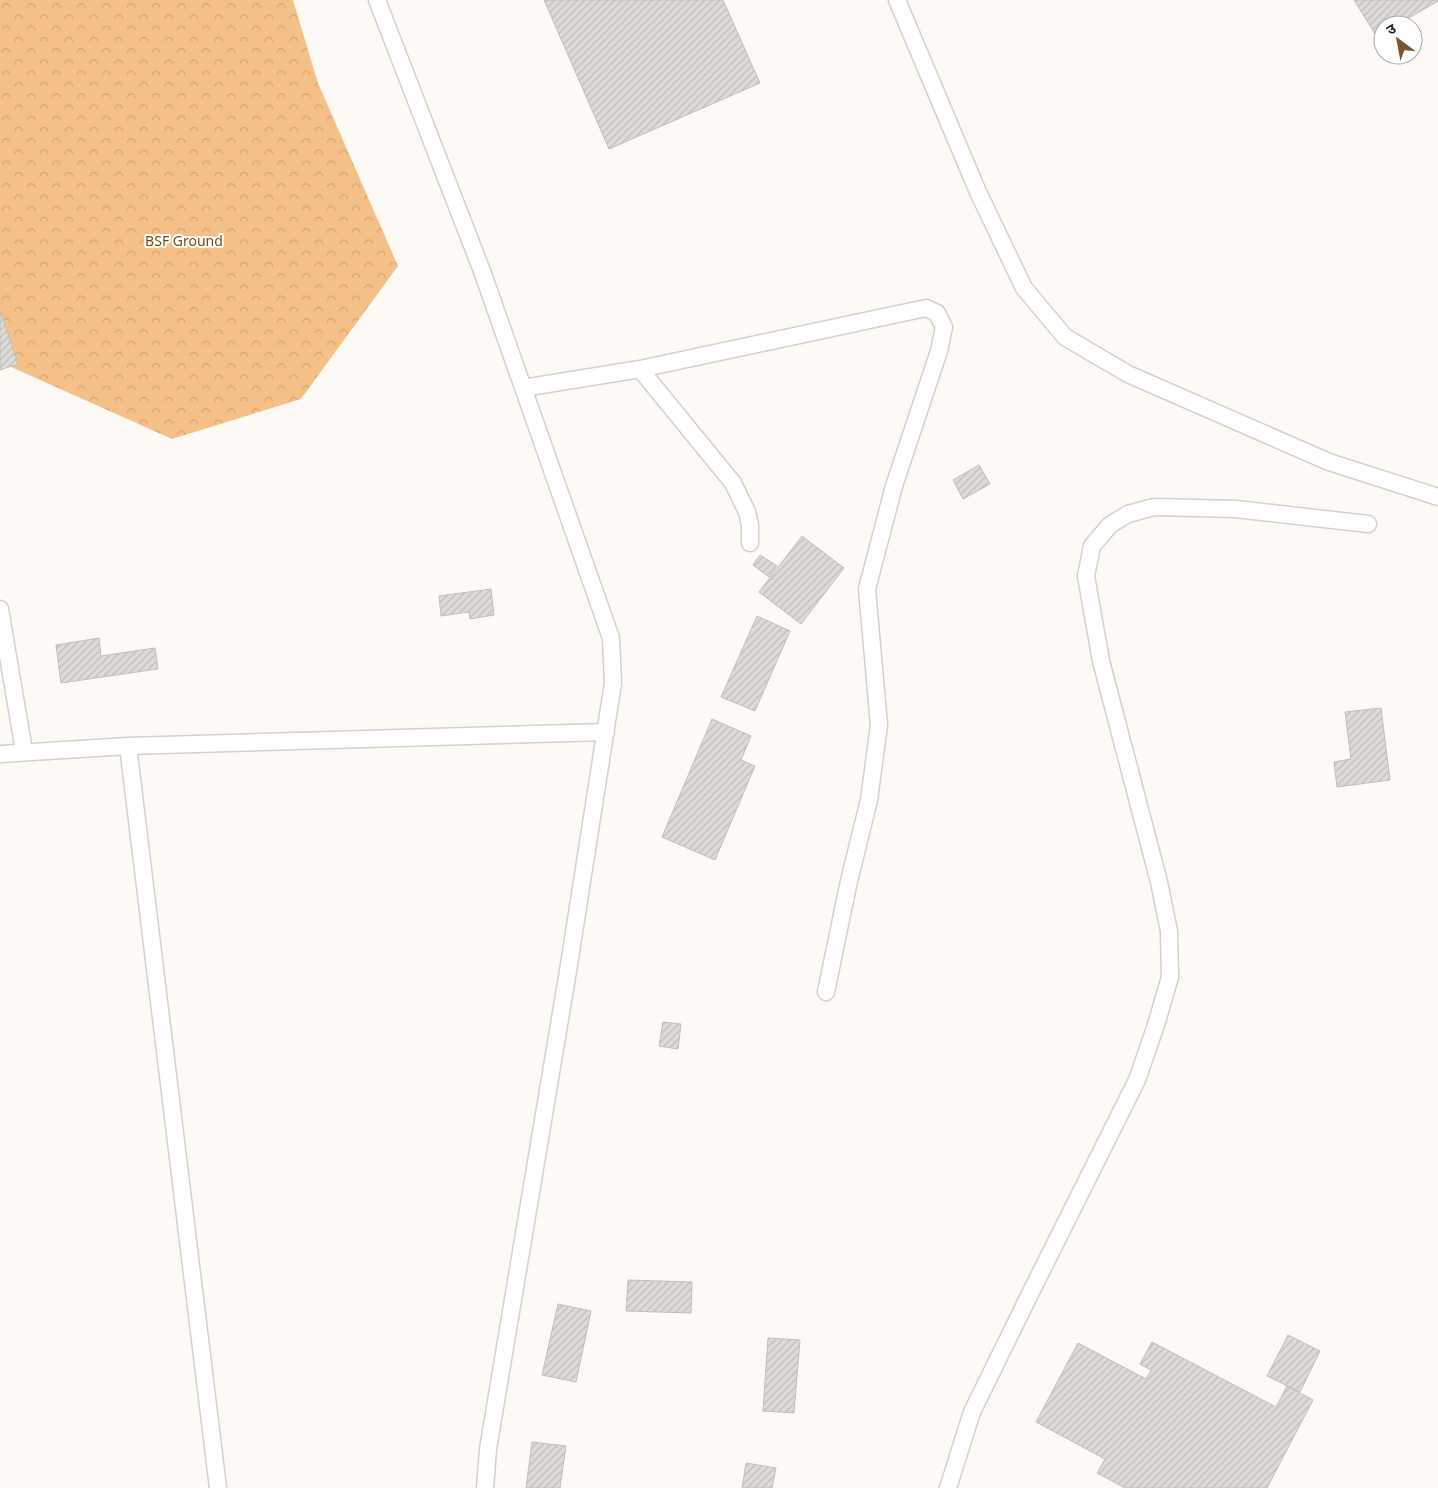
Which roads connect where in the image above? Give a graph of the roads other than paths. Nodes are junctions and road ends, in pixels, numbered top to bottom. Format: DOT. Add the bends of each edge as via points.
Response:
graph roads {
  1 [pos="377,0"];
  2 [pos="897,0"];
  3 [pos="640,369"];
  4 [pos="523,388"];
  5 [pos="1438,497"];
  6 [pos="1368,524"];
  7 [pos="750,543"];
  8 [pos="0,609"];
  9 [pos="606,732"];
  10 [pos="128,746"];
  11 [pos="24,751"];
  12 [pos="0,754"];
  13 [pos="826,992"];
  14 [pos="218,1488"];
  15 [pos="485,1488"];
  16 [pos="948,1488"];
  1 -- 4 [label="lane" via="482,271"];
  2 -- 5 [label="lane" via="978,192 1024,288 1065,337 1128,374 1330,462"];
  3 -- 4 [label="lane"];
  3 -- 7 [label="lane" via="733,484 747,512"];
  3 -- 13 [label="lane" via="926,308 938,313 944,327 894,486 867,589 879,725 869,800"];
  4 -- 9 [label="lane" via="611,638 613,683"];
  6 -- 16 [label="lane" via="1236,509 1154,507 1128,514 1110,525 1092,546 1086,576 1101,661 1159,882 1169,931 1170,977 1137,1080 972,1412"];
  8 -- 11 [label="lane"];
  9 -- 10 [label="lane"];
  9 -- 15 [label="lane" via="488,1449"];
  10 -- 11 [label="lane"];
  10 -- 14 [label="lane"];
  11 -- 12 [label="lane"];
}
